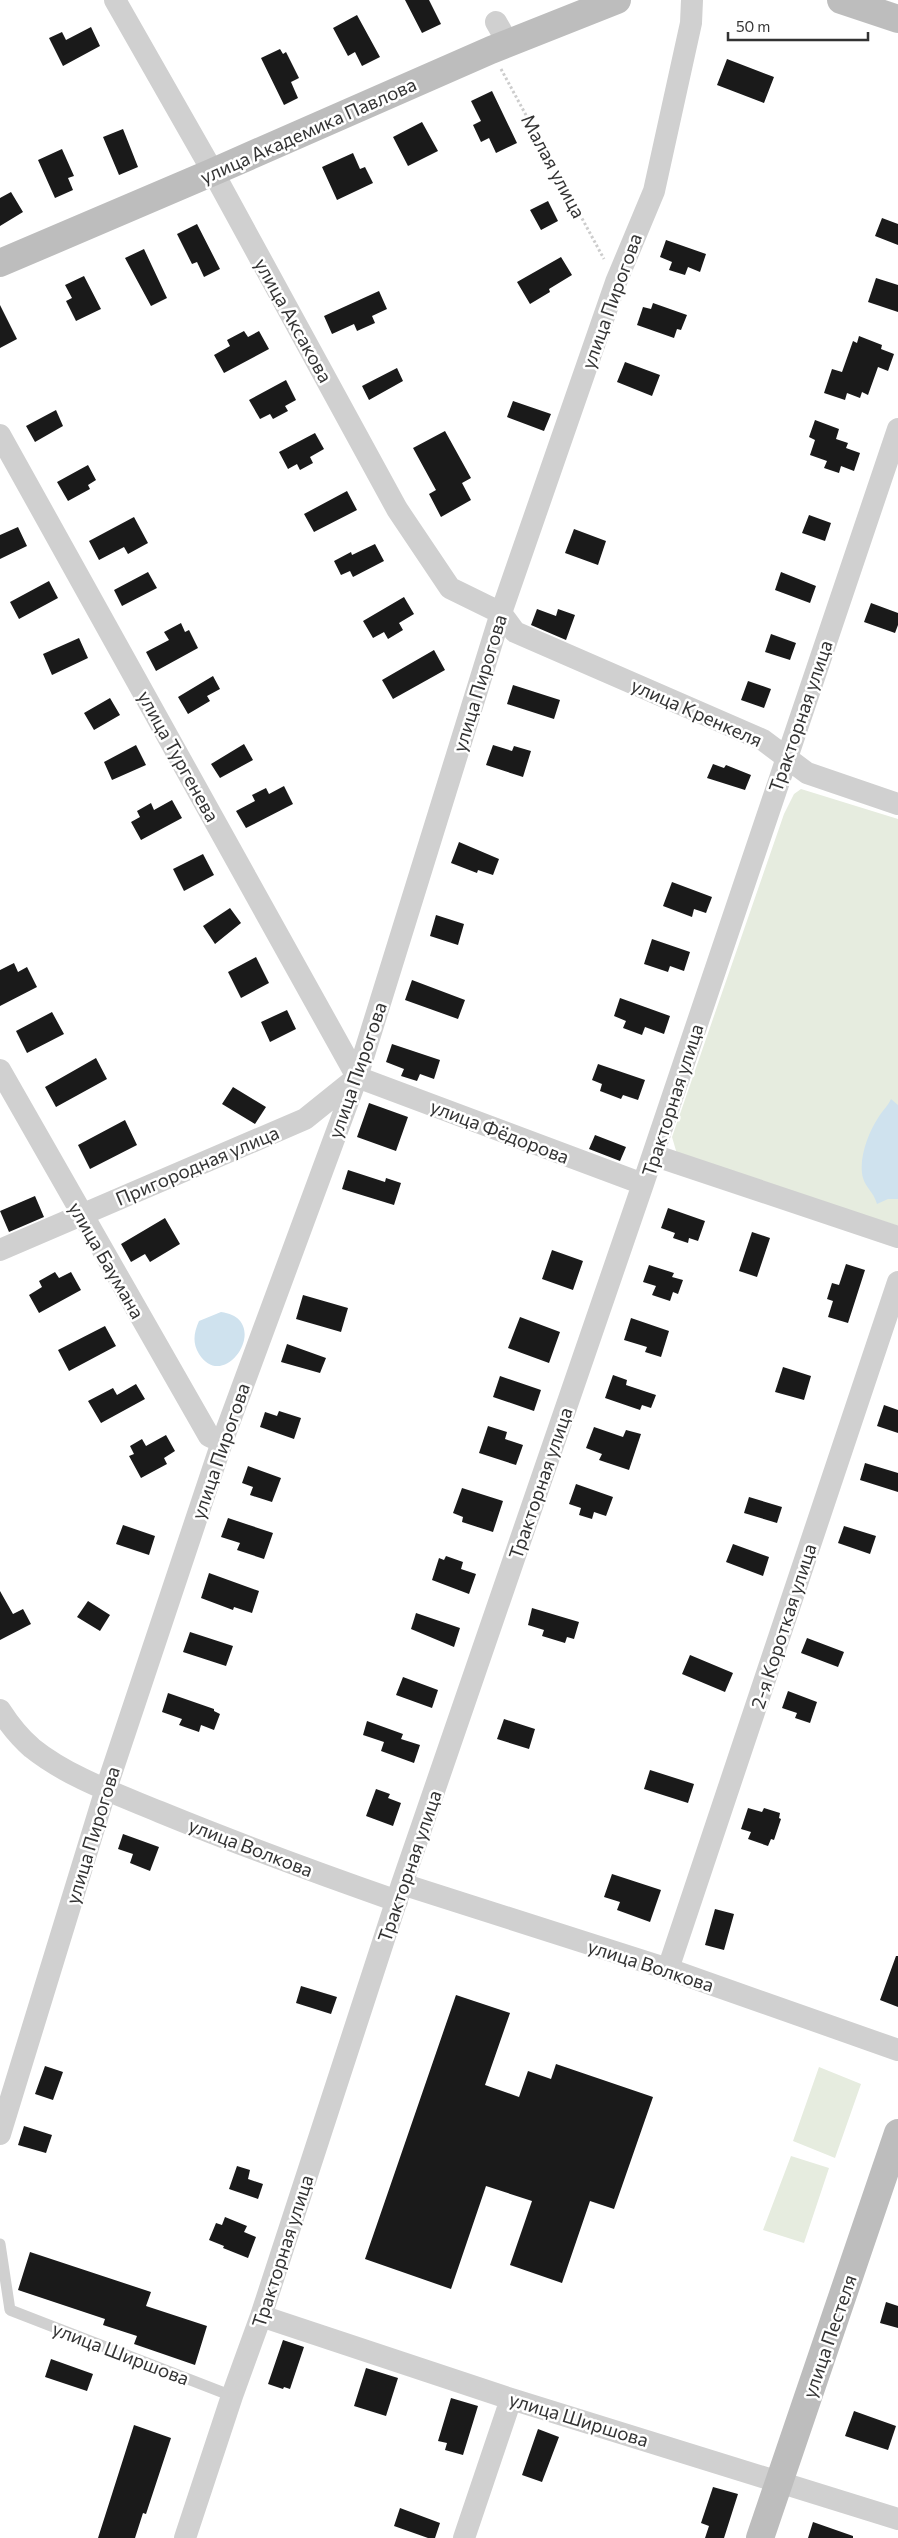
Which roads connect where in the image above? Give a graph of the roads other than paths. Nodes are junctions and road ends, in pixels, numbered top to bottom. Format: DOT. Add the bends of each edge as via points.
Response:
graph roads {
  1 [pos="115,0"];
  2 [pos="617,0"];
  3 [pos="692,0"];
  4 [pos="841,0"];
  5 [pos="898,19"];
  6 [pos="213,172"];
  7 [pos="0,263"];
  8 [pos="898,429"];
  9 [pos="0,435"];
  10 [pos="500,613"];
  11 [pos="786,758"];
  12 [pos="898,804"];
  13 [pos="0,1070"];
  14 [pos="357,1077"];
  15 [pos="653,1155"];
  16 [pos="643,1184"];
  17 [pos="82,1215"];
  18 [pos="898,1237"];
  19 [pos="0,1250"];
  20 [pos="898,1282"];
  21 [pos="222,1442"];
  22 [pos="0,1710"];
  23 [pos="106,1790"];
  24 [pos="400,1893"];
  25 [pos="668,1969"];
  26 [pos="898,2050"];
  27 [pos="898,2133"];
  28 [pos="0,2134"];
  29 [pos="0,2244"];
  30 [pos="261,2316"];
  31 [pos="232,2396"];
  32 [pos="511,2398"];
  33 [pos="779,2481"];
  34 [pos="898,2520"];
  35 [pos="185,2538"];
  36 [pos="464,2538"];
  37 [pos="760,2538"];
  1 -- 6 [label="street, улица Аксакова"];
  2 -- 6 [label="street, улица Академика Павлова" via="498,38"];
  3 -- 10 [label="street, улица Пирогова" via="691,22 654,191 616,282"];
  4 -- 5 [label="street"];
  6 -- 7 [label="street, улица Академика Павлова"];
  6 -- 10 [label="street, улица Аксакова" via="397,509 450,588"];
  8 -- 11 [label="street, Тракторная улица"];
  9 -- 14 [label="street, улица Тургенева"];
  10 -- 11 [label="street, улица Кренкеля" via="515,632 763,740"];
  10 -- 14 [label="street, улица Пирогова"];
  11 -- 12 [label="street, улица Кренкеля" via="807,773"];
  11 -- 15 [label="street, Тракторная улица"];
  13 -- 17 [label="street, улица Баумана"];
  14 -- 16 [label="street, улица Фёдорова"];
  14 -- 17 [label="street, Пригородная улица" via="305,1119"];
  14 -- 21 [label="street, улица Пирогова"];
  15 -- 16 [label="street, Тракторная улица"];
  15 -- 18 [label="street"];
  16 -- 24 [label="street, Тракторная улица"];
  17 -- 19 [label="street, Пригородная улица"];
  17 -- 21 [label="street, улица Баумана" via="209,1436"];
  20 -- 25 [label="street, 2-я Короткая улица"];
  21 -- 23 [label="street, улица Пирогова"];
  22 -- 23 [label="street, улица Волкова" via="31,1748"];
  23 -- 24 [label="street, улица Волкова" via="270,1857"];
  23 -- 28 [label="street, улица Пирогова"];
  24 -- 25 [label="street, улица Волкова"];
  24 -- 30 [label="street, Тракторная улица"];
  25 -- 26 [label="street, улица Волкова"];
  27 -- 33 [label="street, улица Пестеля"];
  29 -- 31 [label="lane, улица Ширшова" via="10,2310"];
  30 -- 31 [label="street, Тракторная улица"];
  30 -- 32 [label="street, улица Ширшова"];
  31 -- 35 [label="street, Тракторная улица"];
  32 -- 33 [label="street, улица Ширшова"];
  32 -- 36 [label="street"];
  33 -- 34 [label="street, улица Ширшова"];
  33 -- 37 [label="street, улица Пестеля"];
}
